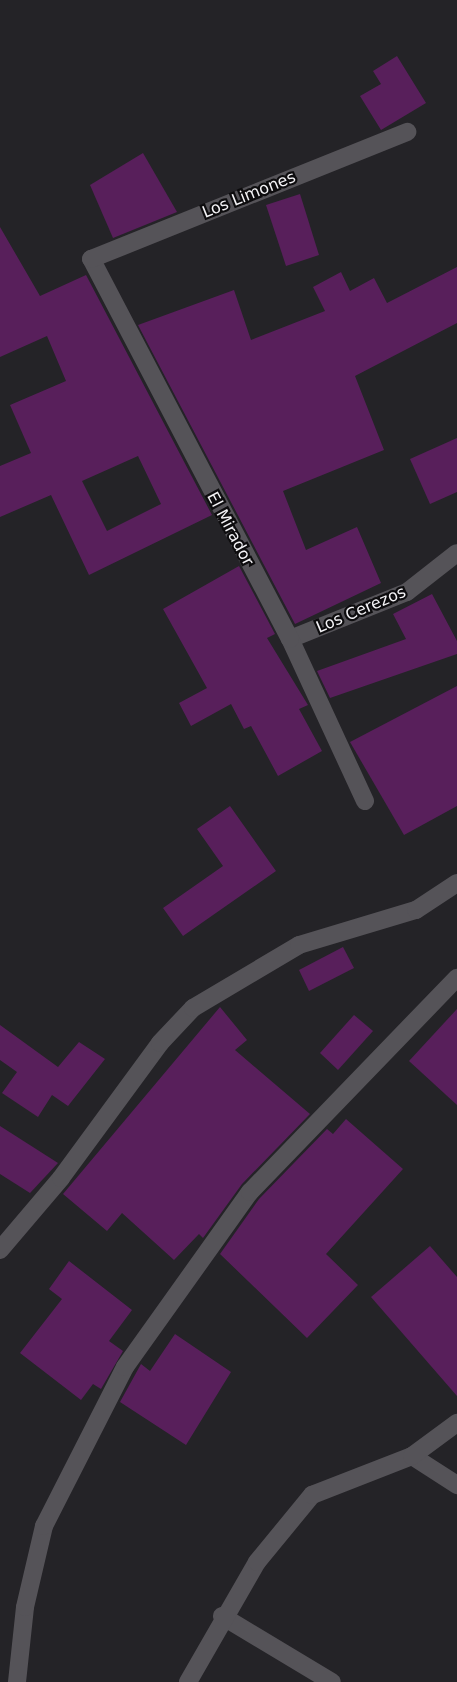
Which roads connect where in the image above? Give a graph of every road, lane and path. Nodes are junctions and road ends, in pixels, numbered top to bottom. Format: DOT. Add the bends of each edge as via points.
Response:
graph roads {
  1 [pos="407,132"];
  2 [pos="91,259"];
  3 [pos="457,554"];
  4 [pos="290,639"];
  5 [pos="365,801"];
  6 [pos="457,883"];
  7 [pos="457,978"];
  8 [pos="0,1250"];
  9 [pos="457,1424"];
  10 [pos="412,1456"];
  11 [pos="457,1485"];
  12 [pos="222,1616"];
  13 [pos="17,1682"];
  14 [pos="188,1682"];
  15 [pos="332,1682"];
  1 -- 2 [label="street, Los Limones"];
  2 -- 4 [label="street, El Mirador"];
  3 -- 4 [label="street, Los Cerezos" via="407,592"];
  4 -- 5 [label="street, El Mirador"];
  6 -- 8 [label="street" via="416,910 299,945 193,1008 160,1043 61,1178"];
  7 -- 13 [label="street" via="250,1192 126,1367 44,1526 25,1607"];
  9 -- 10 [label="street"];
  10 -- 11 [label="street"];
  10 -- 12 [label="street" via="312,1495"];
  12 -- 14 [label="street"];
  12 -- 15 [label="street"];
}
